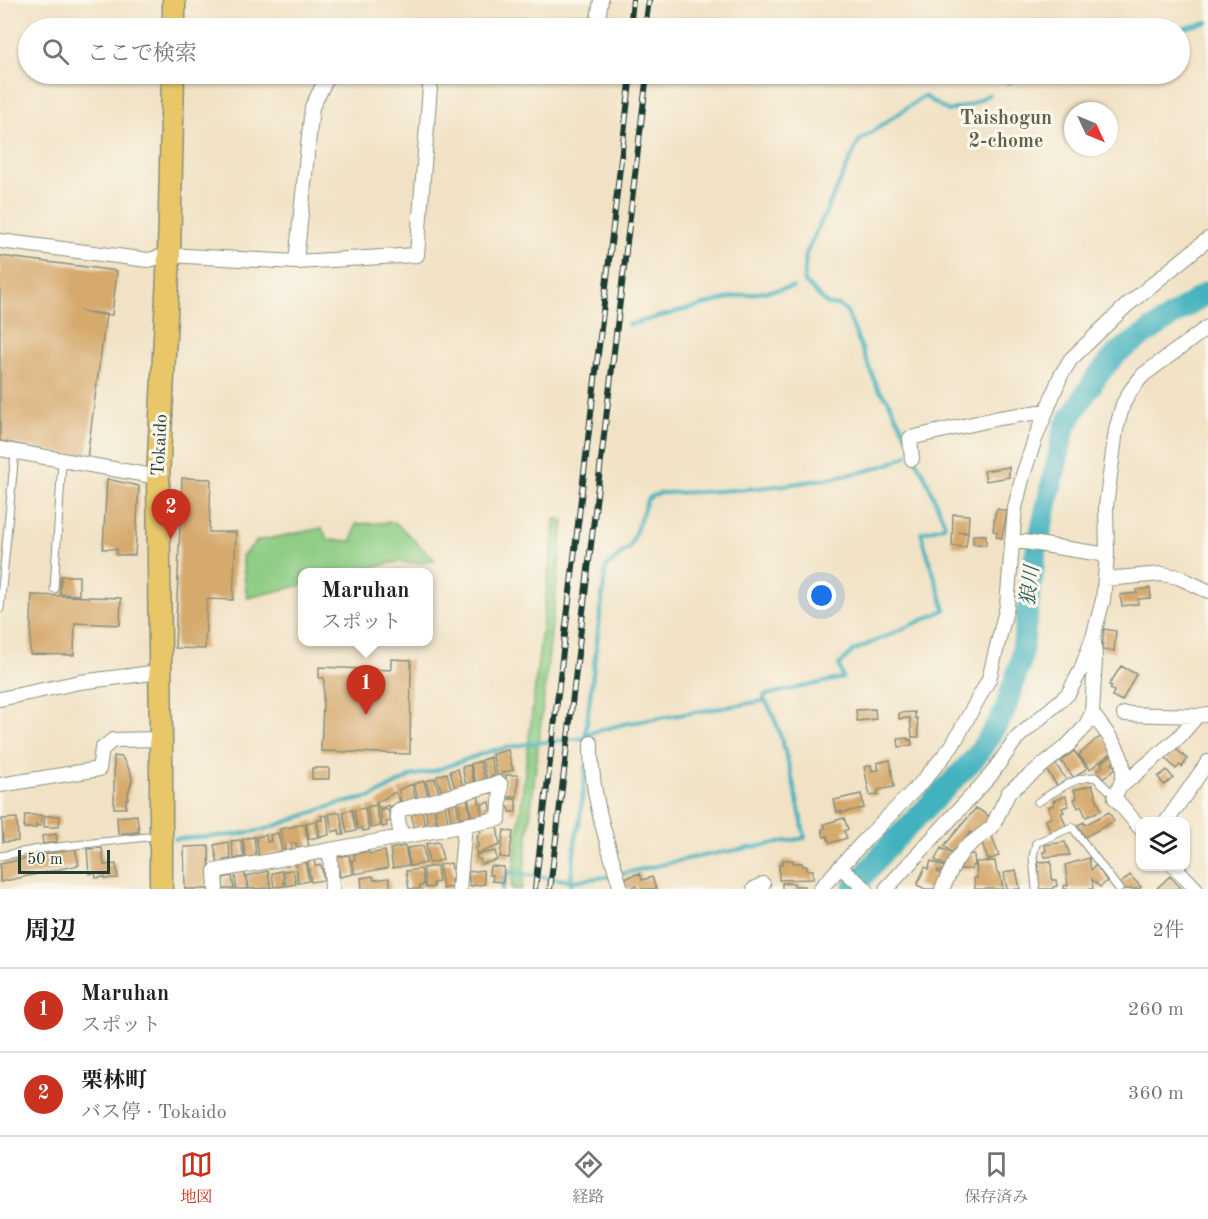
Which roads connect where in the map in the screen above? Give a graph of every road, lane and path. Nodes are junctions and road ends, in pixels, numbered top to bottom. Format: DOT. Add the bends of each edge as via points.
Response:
graph roads {
  1 [pos="174,0"];
  2 [pos="601,0"];
  3 [pos="174,18"];
  4 [pos="598,18"];
  5 [pos="173,84"];
  6 [pos="324,84"];
  7 [pos="430,84"];
  8 [pos="1208,239"];
  9 [pos="0,242"];
  10 [pos="169,255"];
  11 [pos="296,262"];
  12 [pos="1208,327"];
  13 [pos="1046,411"];
  14 [pos="0,449"];
  15 [pos="15,452"];
  16 [pos="912,459"];
  17 [pos="62,462"];
  18 [pos="158,477"];
  19 [pos="1012,540"];
  20 [pos="1107,555"];
  21 [pos="1105,579"];
  22 [pos="54,589"];
  23 [pos="1208,591"];
  24 [pos="0,609"];
  25 [pos="1093,636"];
  26 [pos="160,672"];
  27 [pos="0,699"];
  28 [pos="1092,713"];
  29 [pos="1124,714"];
  30 [pos="1202,715"];
  31 [pos="161,739"];
  32 [pos="591,743"];
  33 [pos="1208,762"];
  34 [pos="0,784"];
  35 [pos="1118,790"];
  36 [pos="1038,802"];
  37 [pos="1170,817"];
  38 [pos="1136,821"];
  39 [pos="465,825"];
  40 [pos="162,836"];
  41 [pos="401,837"];
  42 [pos="330,850"];
  43 [pos="0,856"];
  44 [pos="841,868"];
  45 [pos="1178,871"];
  46 [pos="161,889"];
  47 [pos="216,889"];
  48 [pos="332,889"];
  49 [pos="459,889"];
  50 [pos="621,889"];
  51 [pos="820,889"];
  52 [pos="866,889"];
  53 [pos="886,889"];
  54 [pos="942,889"];
  55 [pos="1036,889"];
  56 [pos="1119,889"];
  57 [pos="1196,889"];
  1 -- 3 [label="highway"];
  2 -- 4 [label="street"];
  5 -- 10 [label="highway, Tokaido"];
  6 -- 11 [label="street" via="312,107"];
  7 -- 11 [label="street" via="417,255"];
  8 -- 13 [label="street" via="1126,306 1071,359"];
  9 -- 10 [label="street" via="148,260"];
  10 -- 11 [label="street"];
  10 -- 18 [label="highway, Tokaido"];
  12 -- 20 [label="street" via="1143,375 1123,404 1106,506"];
  13 -- 16 [label="street" via="910,438"];
  13 -- 19 [label="street" via="1023,475"];
  14 -- 15 [label="street"];
  15 -- 17 [label="street"];
  15 -- 24 [label="lane"];
  17 -- 18 [label="street"];
  17 -- 22 [label="lane"];
  18 -- 26 [label="highway, Tokaido"];
  19 -- 20 [label="street"];
  19 -- 44 [label="street" via="1007,606 989,679 974,709 952,746 923,781"];
  20 -- 21 [label="street"];
  21 -- 23 [label="street" via="1162,574"];
  21 -- 25 [label="street"];
  25 -- 28 [label="street"];
  25 -- 53 [label="street" via="1068,694 1017,738 990,776"];
  26 -- 27 [label="street" via="80,682"];
  26 -- 31 [label="highway, Tokaido"];
  28 -- 35 [label="street" via="1119,753 1123,767"];
  28 -- 54 [label="street" via="1068,745 1009,792 992,827 964,849"];
  29 -- 30 [label="street"];
  30 -- 35 [label="street"];
  31 -- 34 [label="street" via="113,740 102,749 99,769"];
  31 -- 40 [label="highway, Tokaido"];
  32 -- 50 [label="street" via="602,825"];
  33 -- 37 [label="street"];
  35 -- 36 [label="lane" via="1095,777 1085,777"];
  35 -- 38 [label="street"];
  39 -- 41 [label="street"];
  39 -- 41 [label="street" via="499,819 499,783 399,810"];
  39 -- 49 [label="street"];
  40 -- 43 [label="lane"];
  40 -- 46 [label="highway, Tokaido"];
  41 -- 42 [label="street"];
  42 -- 47 [label="street" via="215,871"];
  42 -- 48 [label="street"];
  44 -- 51 [label="street"];
  44 -- 52 [label="street"];
  45 -- 57 [label="street"];
  55 -- 56 [label="lane" via="1036,843 1072,827"];
}
